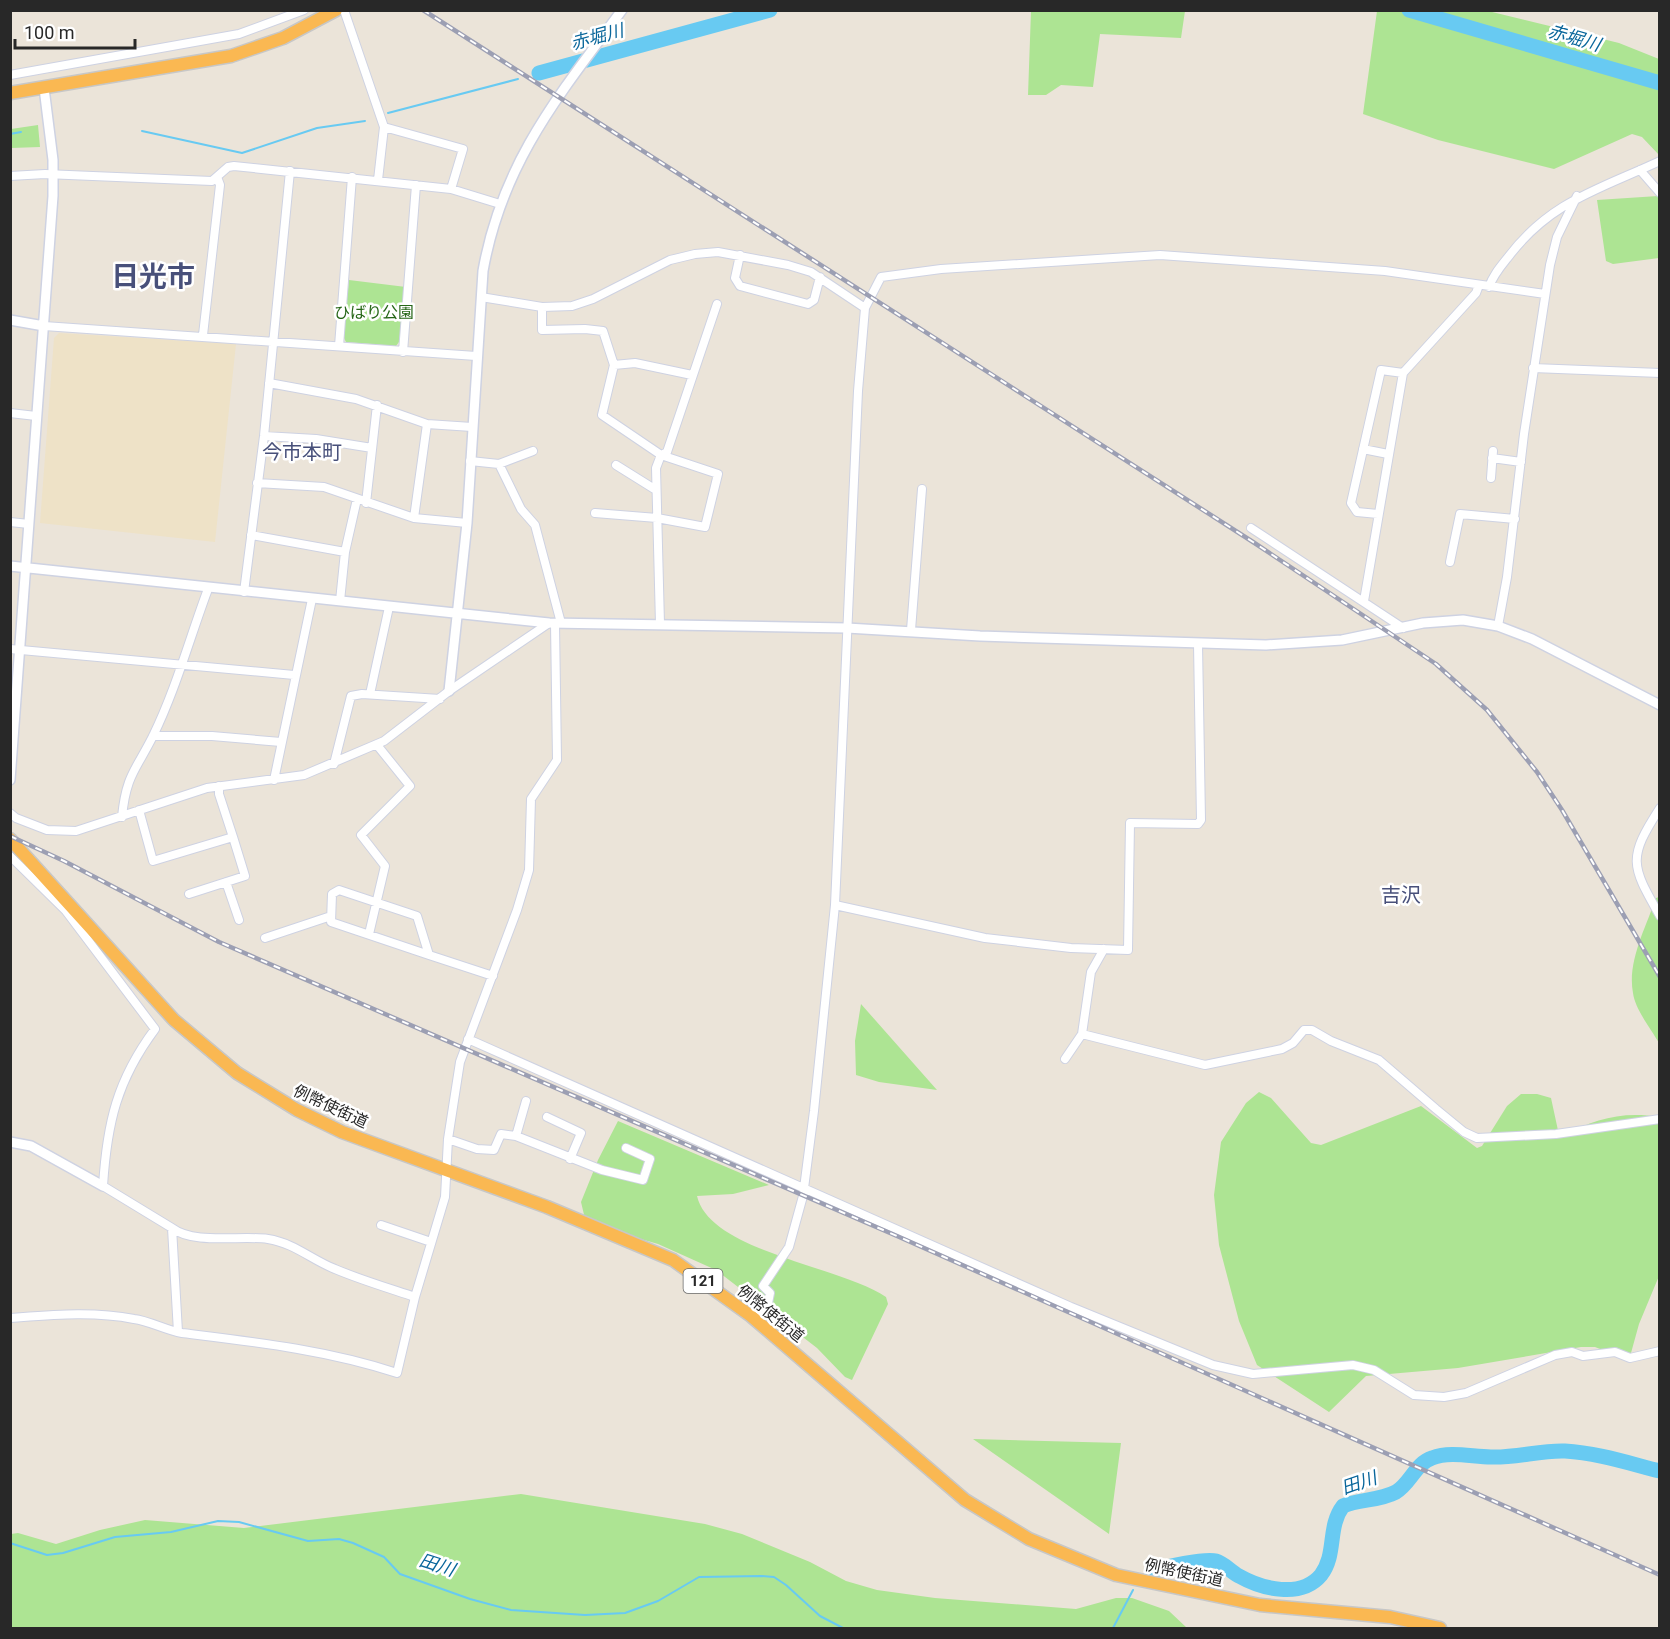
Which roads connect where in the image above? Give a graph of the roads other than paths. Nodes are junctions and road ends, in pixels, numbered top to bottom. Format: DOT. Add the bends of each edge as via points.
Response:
graph roads {
  1 [pos="304,10"];
  2 [pos="336,10"];
  3 [pos="344,10"];
  4 [pos="622,10"];
  5 [pos="10,75"];
  6 [pos="44,88"];
  7 [pos="10,93"];
  8 [pos="384,127"];
  9 [pos="1659,161"];
  10 [pos="1640,170"];
  11 [pos="290,171"];
  12 [pos="54,175"];
  13 [pos="10,176"];
  14 [pos="217,177"];
  15 [pos="352,177"];
  16 [pos="378,180"];
  17 [pos="416,185"];
  18 [pos="451,189"];
  19 [pos="1659,193"];
  20 [pos="1577,196"];
  21 [pos="500,204"];
  22 [pos="740,255"];
  23 [pos="820,277"];
  24 [pos="1479,285"];
  25 [pos="1489,287"];
  26 [pos="1545,294"];
  27 [pos="481,297"];
  28 [pos="717,304"];
  29 [pos="543,307"];
  30 [pos="865,308"];
  31 [pos="10,320"];
  32 [pos="44,326"];
  33 [pos="203,335"];
  34 [pos="273,341"];
  35 [pos="339,346"];
  36 [pos="403,352"];
  37 [pos="476,356"];
  38 [pos="614,365"];
  39 [pos="1533,368"];
  40 [pos="1403,373"];
  41 [pos="1659,373"];
  42 [pos="692,375"];
  43 [pos="269,383"];
  44 [pos="377,405"];
  45 [pos="10,413"];
  46 [pos="36,416"];
  47 [pos="427,424"];
  48 [pos="472,427"];
  49 [pos="264,436"];
  50 [pos="372,448"];
  51 [pos="1363,449"];
  52 [pos="533,451"];
  53 [pos="1388,454"];
  54 [pos="661,455"];
  55 [pos="470,461"];
  56 [pos="1521,462"];
  57 [pos="499,464"];
  58 [pos="616,465"];
  59 [pos="1491,478"];
  60 [pos="257,483"];
  61 [pos="922,489"];
  62 [pos="656,490"];
  63 [pos="357,499"];
  64 [pos="366,503"];
  65 [pos="595,513"];
  66 [pos="1378,514"];
  67 [pos="414,518"];
  68 [pos="657,518"];
  69 [pos="1515,519"];
  70 [pos="10,522"];
  71 [pos="467,523"];
  72 [pos="29,524"];
  73 [pos="1251,528"];
  74 [pos="251,536"];
  75 [pos="345,552"];
  76 [pos="1450,562"];
  77 [pos="10,566"];
  78 [pos="26,568"];
  79 [pos="208,589"];
  80 [pos="244,592"];
  81 [pos="312,598"];
  82 [pos="340,601"];
  83 [pos="1364,601"];
  84 [pos="389,607"];
  85 [pos="456,613"];
  86 [pos="555,623"];
  87 [pos="660,624"];
  88 [pos="1498,626"];
  89 [pos="847,628"];
  90 [pos="1402,628"];
  91 [pos="911,630"];
  92 [pos="1198,644"];
  93 [pos="15,649"];
  94 [pos="181,662"];
  95 [pos="294,675"];
  96 [pos="449,691"];
  97 [pos="370,694"];
  98 [pos="440,699"];
  99 [pos="1659,705"];
  100 [pos="153,736"];
  101 [pos="281,742"];
  102 [pos="12,743"];
  103 [pos="377,745"];
  104 [pos="334,764"];
  105 [pos="10,780"];
  106 [pos="274,780"];
  107 [pos="219,786"];
  108 [pos="1659,808"];
  109 [pos="139,810"];
  110 [pos="10,813"];
  111 [pos="122,816"];
  112 [pos="233,837"];
  113 [pos="10,839"];
  114 [pos="10,856"];
  115 [pos="226,882"];
  116 [pos="189,894"];
  117 [pos="376,901"];
  118 [pos="835,905"];
  119 [pos="331,916"];
  120 [pos="1659,916"];
  121 [pos="239,920"];
  122 [pos="369,934"];
  123 [pos="265,938"];
  124 [pos="1104,949"];
  125 [pos="429,955"];
  126 [pos="493,976"];
  127 [pos="1082,1034"];
  128 [pos="468,1039"];
  129 [pos="1065,1059"];
  130 [pos="526,1101"];
  131 [pos="547,1117"];
  132 [pos="1659,1119"];
  133 [pos="516,1136"];
  134 [pos="448,1139"];
  135 [pos="10,1142"];
  136 [pos="626,1148"];
  137 [pos="570,1159"];
  138 [pos="446,1170"];
  139 [pos="103,1186"];
  140 [pos="804,1186"];
  141 [pos="381,1225"];
  142 [pos="172,1228"];
  143 [pos="431,1242"];
  144 [pos="415,1297"];
  145 [pos="751,1316"];
  146 [pos="10,1318"];
  147 [pos="178,1332"];
  148 [pos="1659,1351"];
  149 [pos="1438,1628"];
  1 -- 5 [label="street" via="239,34"];
  2 -- 6 [label="highway" via="250,51"];
  3 -- 8 [label="street"];
  4 -- 21 [label="street" via="535,130"];
  6 -- 7 [label="highway"];
  6 -- 12 [label="street"];
  8 -- 16 [label="street"];
  8 -- 18 [label="street" via="463,149"];
  9 -- 10 [label="street"];
  10 -- 19 [label="street"];
  10 -- 20 [label="street"];
  11 -- 14 [label="street" via="230,166"];
  11 -- 15 [label="street"];
  11 -- 34 [label="street"];
  12 -- 13 [label="street"];
  12 -- 14 [label="street" via="212,181"];
  12 -- 32 [label="street"];
  14 -- 33 [label="street" via="220,185"];
  15 -- 16 [label="street"];
  15 -- 35 [label="street"];
  16 -- 17 [label="street"];
  17 -- 18 [label="street"];
  17 -- 36 [label="street"];
  18 -- 21 [label="street"];
  20 -- 25 [label="street" via="1525,235"];
  20 -- 26 [label="street" via="1553,248"];
  21 -- 27 [label="street" via="486,254"];
  22 -- 23 [label="street" via="798,267"];
  22 -- 23 [label="street" via="735,278 740,286 808,303 814,300"];
  22 -- 29 [label="street" via="707,252 682,257 578,305"];
  23 -- 30 [label="street"];
  24 -- 25 [label="street"];
  24 -- 30 [label="street" via="1385,271 1138,256 952,268 881,277"];
  24 -- 40 [label="street"];
  25 -- 26 [label="street"];
  26 -- 39 [label="street"];
  27 -- 29 [label="street"];
  27 -- 37 [label="street"];
  28 -- 42 [label="street"];
  29 -- 38 [label="street" via="542,330 603,331"];
  30 -- 89 [label="street"];
  31 -- 32 [label="street"];
  32 -- 33 [label="street"];
  32 -- 46 [label="street"];
  33 -- 34 [label="street"];
  34 -- 35 [label="street"];
  34 -- 43 [label="street"];
  35 -- 36 [label="street"];
  36 -- 37 [label="street"];
  37 -- 48 [label="street"];
  38 -- 42 [label="street" via="635,363"];
  38 -- 54 [label="street" via="602,415"];
  39 -- 41 [label="street"];
  39 -- 56 [label="street"];
  40 -- 51 [label="street" via="1381,370"];
  40 -- 53 [label="street"];
  42 -- 54 [label="street" via="667,452"];
  43 -- 44 [label="street"];
  43 -- 49 [label="street"];
  44 -- 47 [label="street"];
  44 -- 50 [label="street"];
  45 -- 46 [label="street"];
  46 -- 72 [label="street"];
  47 -- 48 [label="street"];
  47 -- 67 [label="street"];
  48 -- 55 [label="street"];
  49 -- 50 [label="street"];
  49 -- 60 [label="street"];
  50 -- 64 [label="street"];
  51 -- 53 [label="street"];
  51 -- 66 [label="street" via="1352,507 1357,512"];
  52 -- 57 [label="street"];
  53 -- 66 [label="street"];
  54 -- 62 [label="street" via="656,468"];
  54 -- 68 [label="street" via="718,474 705,527"];
  55 -- 57 [label="street"];
  55 -- 71 [label="street"];
  56 -- 59 [label="street" via="1492,454"];
  56 -- 69 [label="street"];
  57 -- 86 [label="street" via="521,509 535,525"];
  58 -- 62 [label="street"];
  60 -- 63 [label="street" via="324,487"];
  60 -- 74 [label="street"];
  61 -- 91 [label="street"];
  62 -- 68 [label="street"];
  63 -- 64 [label="street"];
  63 -- 75 [label="street"];
  64 -- 67 [label="street"];
  65 -- 68 [label="street"];
  66 -- 83 [label="street"];
  67 -- 71 [label="street"];
  68 -- 87 [label="street"];
  69 -- 76 [label="street" via="1460,514"];
  69 -- 88 [label="street"];
  70 -- 72 [label="street"];
  71 -- 85 [label="street"];
  72 -- 78 [label="street"];
  73 -- 83 [label="street"];
  74 -- 75 [label="street"];
  74 -- 80 [label="street"];
  75 -- 82 [label="street"];
  77 -- 78 [label="street"];
  78 -- 79 [label="street"];
  78 -- 93 [label="street"];
  79 -- 80 [label="street"];
  79 -- 94 [label="street"];
  80 -- 81 [label="street"];
  81 -- 82 [label="street"];
  81 -- 95 [label="street"];
  82 -- 84 [label="street"];
  83 -- 90 [label="street"];
  84 -- 85 [label="street"];
  84 -- 97 [label="street"];
  85 -- 86 [label="street"];
  85 -- 96 [label="street"];
  86 -- 87 [label="street"];
  86 -- 96 [label="street"];
  86 -- 126 [label="street" via="557,760 531,799 529,870"];
  87 -- 89 [label="street"];
  88 -- 90 [label="street" via="1463,620"];
  88 -- 99 [label="street" via="1532,639"];
  89 -- 91 [label="street"];
  89 -- 118 [label="street"];
  90 -- 92 [label="street" via="1308,643"];
  91 -- 92 [label="street"];
  92 -- 124 [label="street" via="1201,820 1198,824 1131,823 1128,950"];
  93 -- 94 [label="street"];
  93 -- 102 [label="street"];
  94 -- 95 [label="street"];
  94 -- 100 [label="street"];
  95 -- 101 [label="street"];
  96 -- 98 [label="street"];
  97 -- 98 [label="street"];
  97 -- 104 [label="street" via="351,696"];
  98 -- 103 [label="street"];
  100 -- 101 [label="street"];
  100 -- 111 [label="street" via="132,770 124,791"];
  101 -- 106 [label="street"];
  102 -- 105 [label="street"];
  103 -- 104 [label="street"];
  103 -- 117 [label="street" via="410,786 361,834 385,866"];
  104 -- 106 [label="street"];
  106 -- 107 [label="street"];
  107 -- 109 [label="street"];
  107 -- 112 [label="street"];
  108 -- 120 [label="street" via="1640,838 1635,860 1640,881"];
  109 -- 111 [label="street"];
  109 -- 112 [label="street" via="153,861"];
  110 -- 111 [label="street" via="28,823 64,832"];
  112 -- 115 [label="street" via="245,876"];
  113 -- 138 [label="highway, 例幣使街道 / 121" via="174,1020 237,1073 342,1132"];
  114 -- 139 [label="street" via="66,911 155,1029 123,1079 113,1112"];
  115 -- 116 [label="street"];
  115 -- 121 [label="street"];
  117 -- 119 [label="street" via="339,890 332,894"];
  117 -- 122 [label="street"];
  117 -- 125 [label="street" via="417,916"];
  118 -- 124 [label="street" via="984,938"];
  118 -- 140 [label="street"];
  119 -- 122 [label="street" via="331,922"];
  119 -- 123 [label="street"];
  122 -- 125 [label="street"];
  124 -- 127 [label="street" via="1091,972"];
  125 -- 126 [label="street"];
  126 -- 128 [label="street"];
  127 -- 129 [label="street"];
  127 -- 132 [label="street" via="1205,1065 1282,1049 1304,1030 1312,1030 1379,1060 1477,1138 1556,1134"];
  128 -- 134 [label="street" via="460,1062"];
  128 -- 140 [label="street"];
  130 -- 133 [label="street"];
  131 -- 137 [label="street" via="581,1133"];
  133 -- 134 [label="street" via="501,1134 494,1150"];
  133 -- 137 [label="street"];
  134 -- 138 [label="street"];
  135 -- 139 [label="street" via="31,1146"];
  136 -- 137 [label="street" via="650,1160 643,1180"];
  138 -- 143 [label="street" via="445,1197"];
  138 -- 145 [label="highway, 例幣使街道 / 121" via="674,1260"];
  139 -- 142 [label="street"];
  140 -- 145 [label="street" via="789,1247 764,1286 770,1293 767,1308"];
  140 -- 148 [label="street" via="1169,1349 1253,1374 1353,1365 1374,1370 1414,1395 1444,1397 1466,1393 1555,1355 1615,1352 1630,1358"];
  141 -- 143 [label="street"];
  142 -- 144 [label="street" via="178,1233 212,1238 287,1243 334,1269"];
  142 -- 147 [label="street"];
  143 -- 144 [label="street"];
  144 -- 147 [label="street" via="397,1373 359,1360"];
  145 -- 149 [label="highway, 例幣使街道 / 121" via="965,1500 1029,1539 1116,1575 1260,1605 1390,1617"];
  146 -- 147 [label="street" via="94,1314 135,1319"];
}
